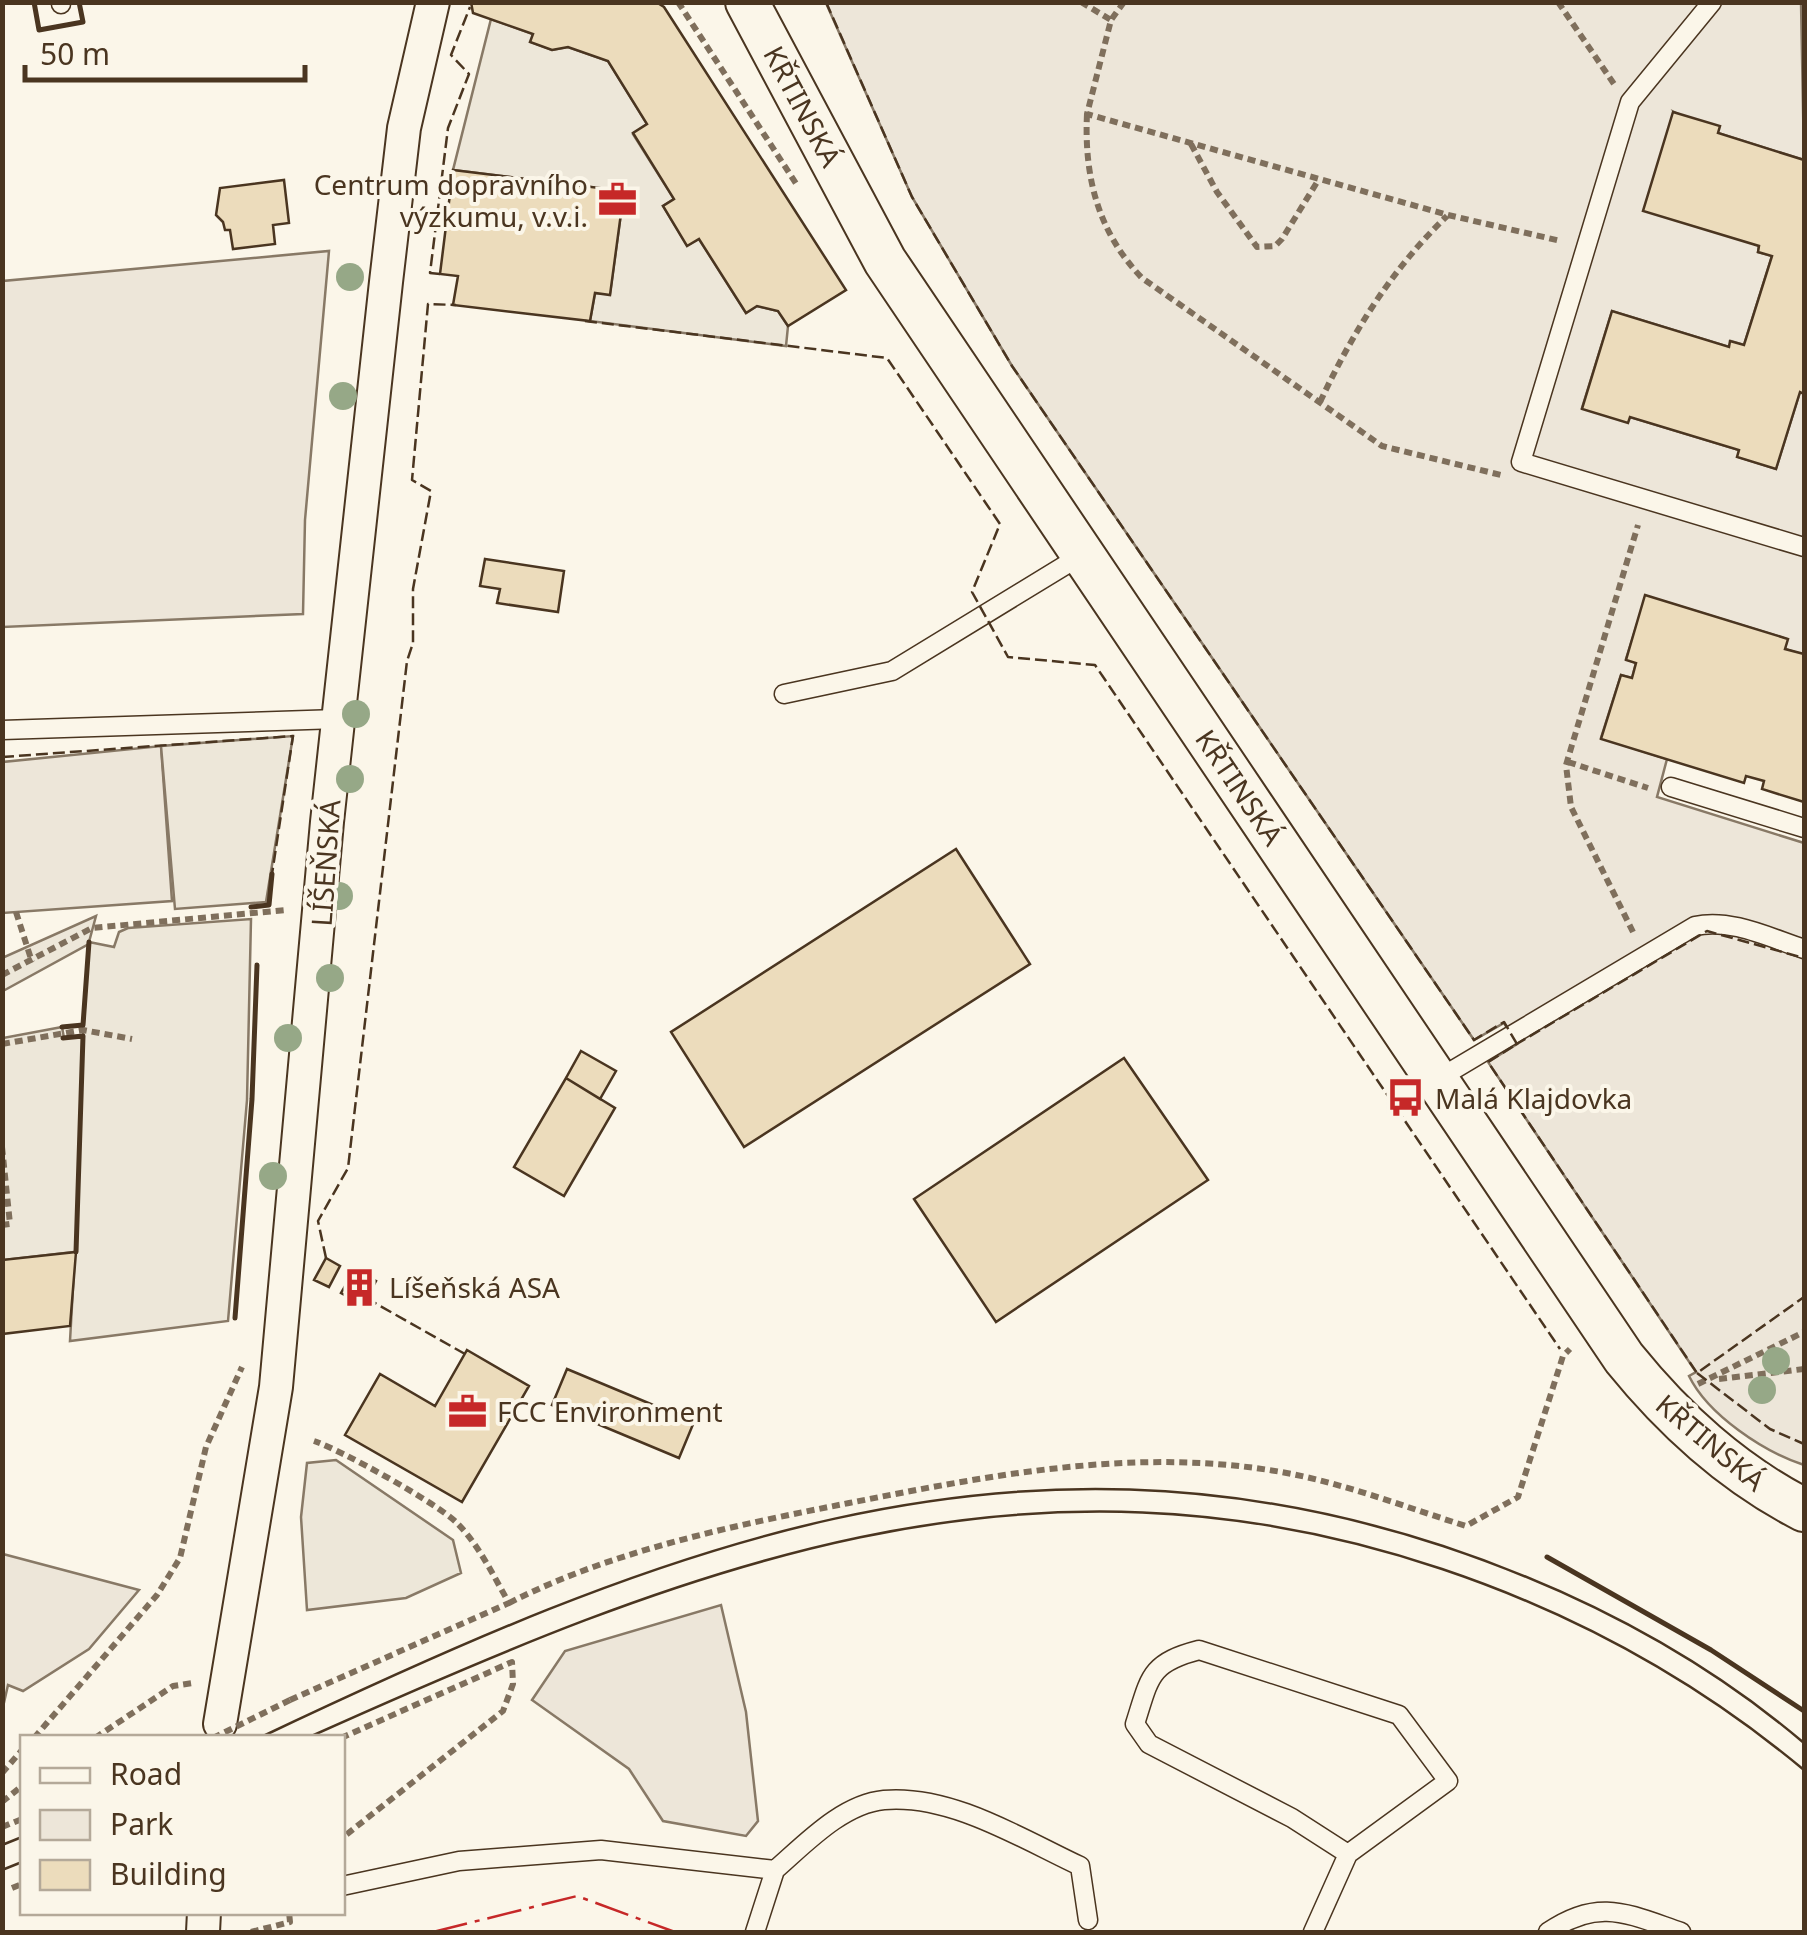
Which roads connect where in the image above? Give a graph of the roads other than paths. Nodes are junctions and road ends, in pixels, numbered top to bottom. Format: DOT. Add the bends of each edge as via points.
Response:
graph roads {
  1 [pos="434,2"];
  2 [pos="747,2"];
  3 [pos="1712,2"];
  4 [pos="1804,548"];
  5 [pos="1083,554"];
  6 [pos="784,694"];
  7 [pos="338,718"];
  8 [pos="2,730"];
  9 [pos="1672,787"];
  10 [pos="1804,828"];
  11 [pos="1804,949"];
  12 [pos="1438,1079"];
  13 [pos="1804,1510"];
  14 [pos="216,1731"];
  15 [pos="1348,1854"];
  16 [pos="775,1870"];
  17 [pos="345,1885"];
  18 [pos="1088,1920"];
  19 [pos="755,1932"];
  20 [pos="1313,1932"];
  21 [pos="1548,1932"];
  22 [pos="1681,1932"];
  1 -- 7 [label="street, LÍŠEŇSKÁ" via="404,128"];
  2 -- 5 [label="street, KŘTINSKÁ" via="885,261"];
  3 -- 4 [label="lane" via="1630,102 1521,462"];
  5 -- 6 [label="lane" via="892,671"];
  5 -- 12 [label="street, KŘTINSKÁ"];
  7 -- 8 [label="lane"];
  7 -- 14 [label="street, LÍŠEŇSKÁ" via="278,1362"];
  9 -- 10 [label="lane"];
  11 -- 12 [label="lane" via="1712,922 1678,932"];
  12 -- 13 [label="street, KŘTINSKÁ" via="1624,1358 1671,1416 1759,1487"];
  15 -- 15 [label="lane" via="1448,1781 1399,1715 1199,1650 1167,1658 1148,1685 1135,1724 1148,1744"];
  15 -- 20 [label="lane"];
  16 -- 17 [label="lane" via="601,1850 459,1861"];
  16 -- 18 [label="lane" via="829,1823 882,1800 932,1804 1080,1866"];
  16 -- 19 [label="lane"];
  21 -- 22 [label="lane" via="1592,1910 1619,1911"];
}
